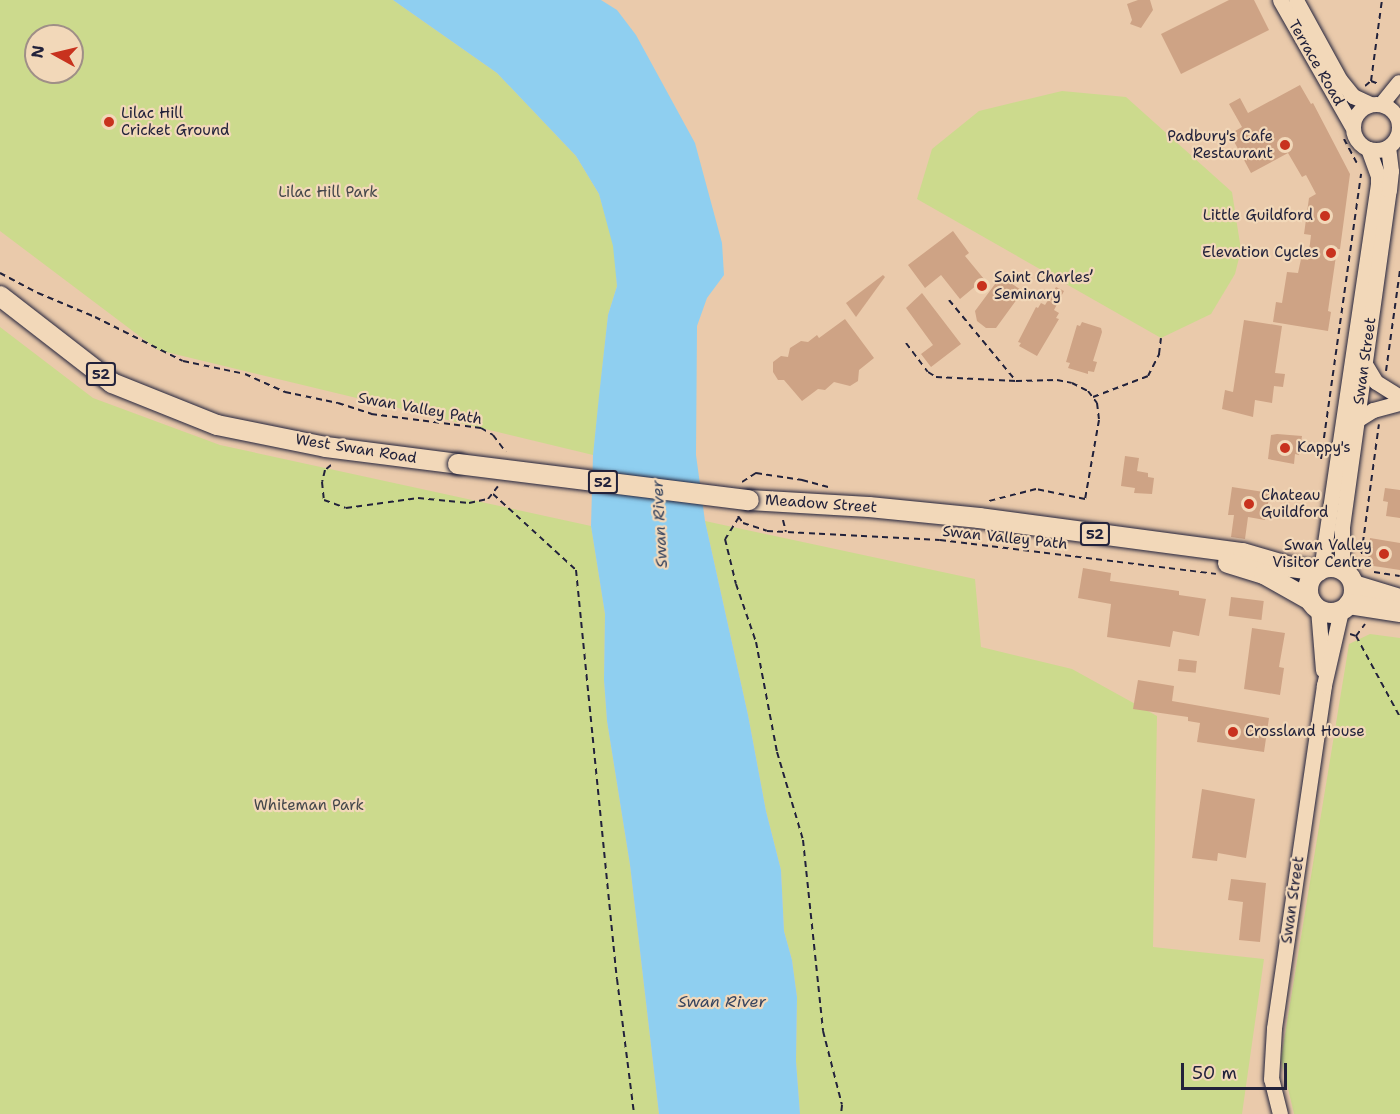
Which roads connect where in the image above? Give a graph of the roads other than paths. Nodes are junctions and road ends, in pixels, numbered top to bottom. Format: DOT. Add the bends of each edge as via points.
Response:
graph roads {
  1 [pos="1280,0"];
  2 [pos="1296,0"];
  3 [pos="1400,81"];
  4 [pos="1375,104"];
  5 [pos="1400,104"];
  6 [pos="1398,120"];
  7 [pos="1348,131"];
  8 [pos="1388,147"];
  9 [pos="1368,149"];
  10 [pos="1387,208"];
  11 [pos="0,296"];
  12 [pos="1365,364"];
  13 [pos="1400,397"];
  14 [pos="1400,403"];
  15 [pos="1357,420"];
  16 [pos="749,500"];
  17 [pos="1320,570"];
  18 [pos="1355,577"];
  19 [pos="1400,599"];
  20 [pos="1314,604"];
  21 [pos="1345,608"];
  22 [pos="1400,612"];
  23 [pos="1324,685"];
  24 [pos="1280,1114"];
  1 -- 7 [label="street, Terrace Road"];
  2 -- 4 [label="street, Terrace Road" via="1340,80 1353,96"];
  3 -- 4 [label="street"];
  4 -- 6 [label="street" via="1391,110"];
  4 -- 7 [label="street" via="1358,112"];
  5 -- 6 [label="street"];
  6 -- 8 [label="street" via="1396,137"];
  7 -- 9 [label="street"];
  8 -- 9 [label="street"];
  8 -- 10 [label="street, Swan Street" via="1391,171"];
  9 -- 10 [label="street, Swan Street"];
  10 -- 12 [label="street, Swan Street"];
  10 -- 17 [label="street, Swan Street"];
  11 -- 16 [label="main road, West Swan Road / 52, bridge" via="112,383 217,425 326,447"];
  12 -- 13 [label="street" via="1383,389"];
  12 -- 15 [label="street, Swan Street"];
  14 -- 15 [label="street"];
  15 -- 18 [label="street, Swan Street" via="1342,527 1342,557"];
  16 -- 17 [label="main road, Meadow Street / 52" via="961,516 1244,553 1291,567"];
  16 -- 20 [label="main road, Meadow Street / 52" via="1236,565 1264,574"];
  17 -- 18 [label="main road, 52" via="1337,568"];
  17 -- 20 [label="main road" via="1310,581"];
  18 -- 19 [label="main road, 52"];
  18 -- 21 [label="main road" via="1353,597"];
  20 -- 21 [label="main road, 52" via="1329,613"];
  20 -- 23 [label="street, Swan Street"];
  21 -- 22 [label="main road, 52"];
  21 -- 23 [label="street, Swan Street"];
  23 -- 24 [label="street, Swan Street" via="1271,1054 1272,1090"];
}
